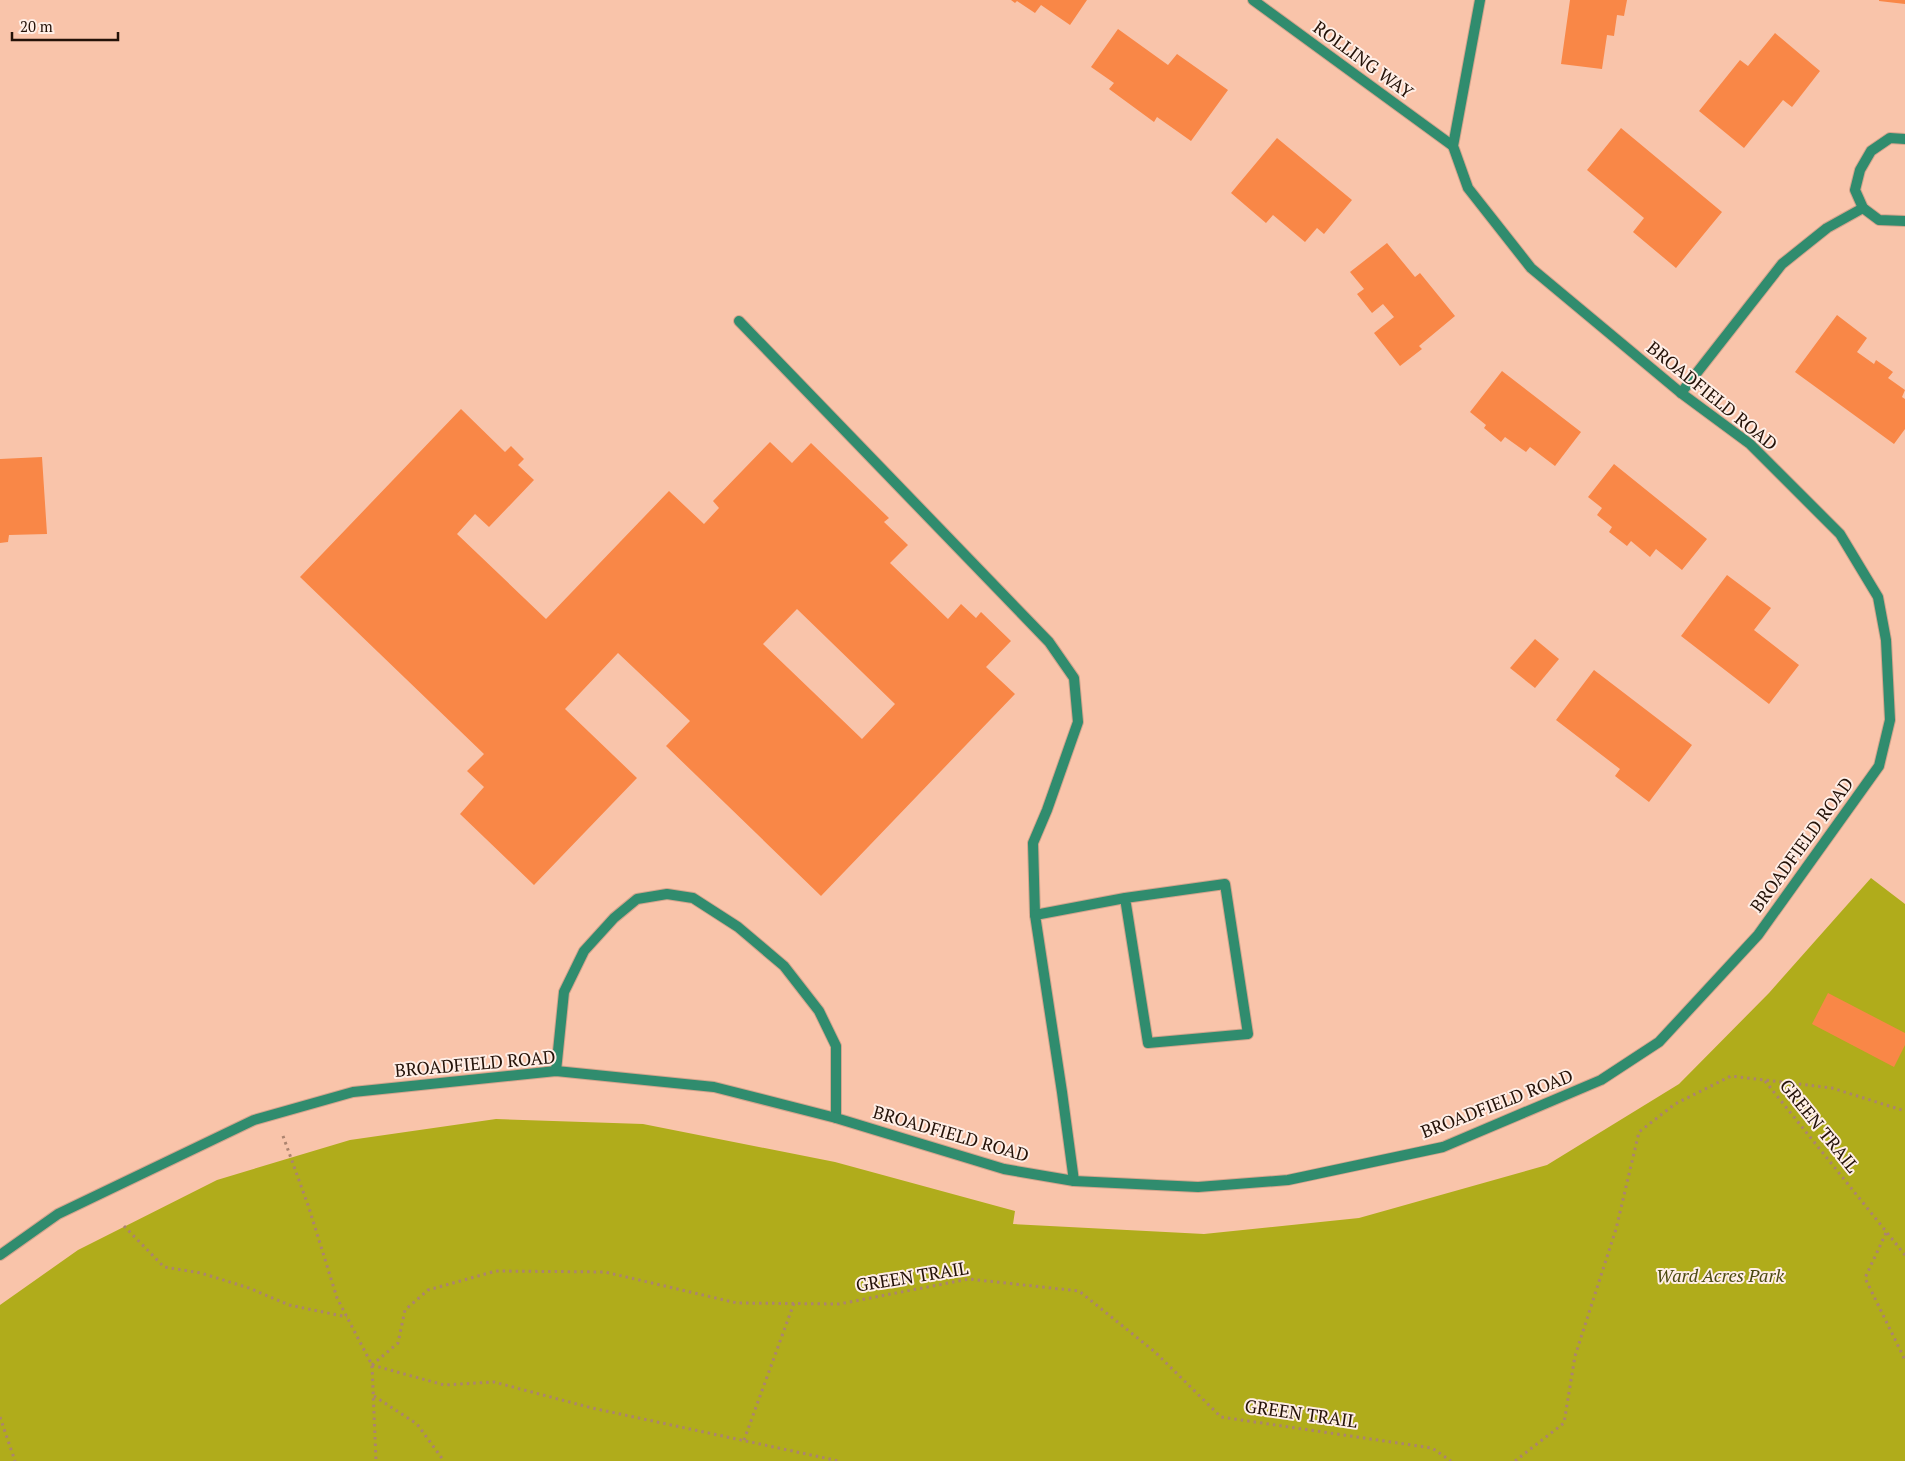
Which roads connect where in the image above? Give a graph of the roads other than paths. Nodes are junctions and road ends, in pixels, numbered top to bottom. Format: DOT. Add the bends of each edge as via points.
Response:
graph roads {
  1 [pos="1253,0"];
  2 [pos="1480,0"];
  3 [pos="1905,139"];
  4 [pos="1453,146"];
  5 [pos="1863,208"];
  6 [pos="1905,221"];
  7 [pos="739,320"];
  8 [pos="1681,393"];
  9 [pos="1126,898"];
  10 [pos="1035,915"];
  11 [pos="556,1071"];
  12 [pos="836,1118"];
  13 [pos="1074,1180"];
  14 [pos="0,1255"];
  1 -- 4 [label="street, ROLLING WAY"];
  2 -- 4 [label="street"];
  3 -- 5 [label="street" via="1890,138 1871,151 1860,170 1856,190"];
  4 -- 8 [label="street, BROADFIELD ROAD" via="1468,188 1531,268"];
  5 -- 6 [label="street" via="1879,220"];
  5 -- 8 [label="street" via="1827,228 1782,264"];
  7 -- 10 [label="street" via="1049,642 1074,678 1078,722 1033,843"];
  8 -- 13 [label="street, BROADFIELD ROAD" via="1750,444 1840,534 1878,597 1886,640 1890,720 1879,766 1758,935 1659,1042 1601,1080 1443,1147 1288,1180 1198,1187"];
  9 -- 9 [label="street" via="1225,884 1248,1034 1148,1043"];
  9 -- 10 [label="street"];
  10 -- 13 [label="street"];
  11 -- 12 [label="street, BROADFIELD ROAD" via="714,1087"];
  11 -- 12 [label="street" via="564,992 584,951 614,918 637,899 667,894 693,898 738,927 784,966 819,1011 836,1046"];
  11 -- 14 [label="street, BROADFIELD ROAD" via="353,1092 254,1120 58,1214"];
  12 -- 13 [label="street, BROADFIELD ROAD" via="1004,1170"];
}
